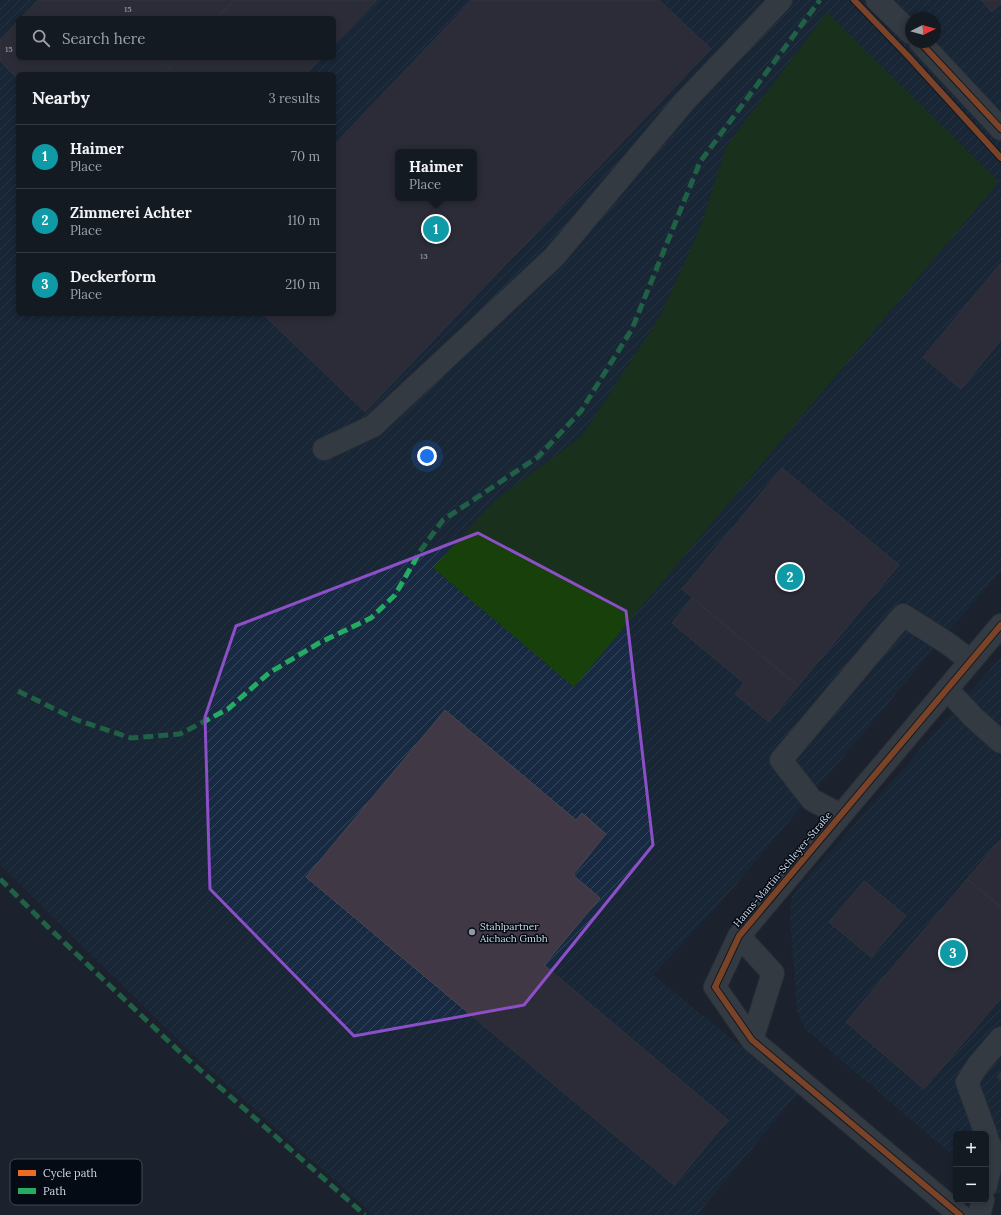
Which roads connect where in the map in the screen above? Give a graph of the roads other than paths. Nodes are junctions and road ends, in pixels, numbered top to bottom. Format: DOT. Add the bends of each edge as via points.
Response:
graph roads {
  1 [pos="780,0"];
  2 [pos="877,0"];
  3 [pos="905,27"];
  4 [pos="926,48"];
  5 [pos="1001,130"];
  6 [pos="324,449"];
  7 [pos="1001,625"];
  8 [pos="971,661"];
  9 [pos="947,689"];
  10 [pos="1001,742"];
  11 [pos="841,815"];
  12 [pos="739,936"];
  13 [pos="1001,1038"];
  14 [pos="752,1040"];
  15 [pos="985,1131"];
  16 [pos="989,1143"];
  17 [pos="989,1172"];
  18 [pos="982,1203"];
  19 [pos="960,1215"];
  20 [pos="979,1215"];
  1 -- 6 [label="street" via="684,102 554,257 373,426"];
  2 -- 3 [label="street"];
  4 -- 5 [label="street"];
  7 -- 8 [label="street, Hanns-Martin-Schleyer-Straße"];
  8 -- 9 [label="street, Hanns-Martin-Schleyer-Straße"];
  8 -- 11 [label="street" via="902,615 781,760 812,800"];
  9 -- 10 [label="street"];
  9 -- 11 [label="street, Hanns-Martin-Schleyer-Straße"];
  11 -- 12 [label="street, Hanns-Martin-Schleyer-Straße"];
  12 -- 14 [label="street, Hanns-Martin-Schleyer-Straße" via="773,973"];
  12 -- 14 [label="street, Hanns-Martin-Schleyer-Straße" via="715,987"];
  13 -- 15 [label="street" via="967,1082"];
  14 -- 19 [label="street, Hanns-Martin-Schleyer-Straße"];
  16 -- 17 [label="street" via="993,1154"];
  18 -- 20 [label="street"];
}
